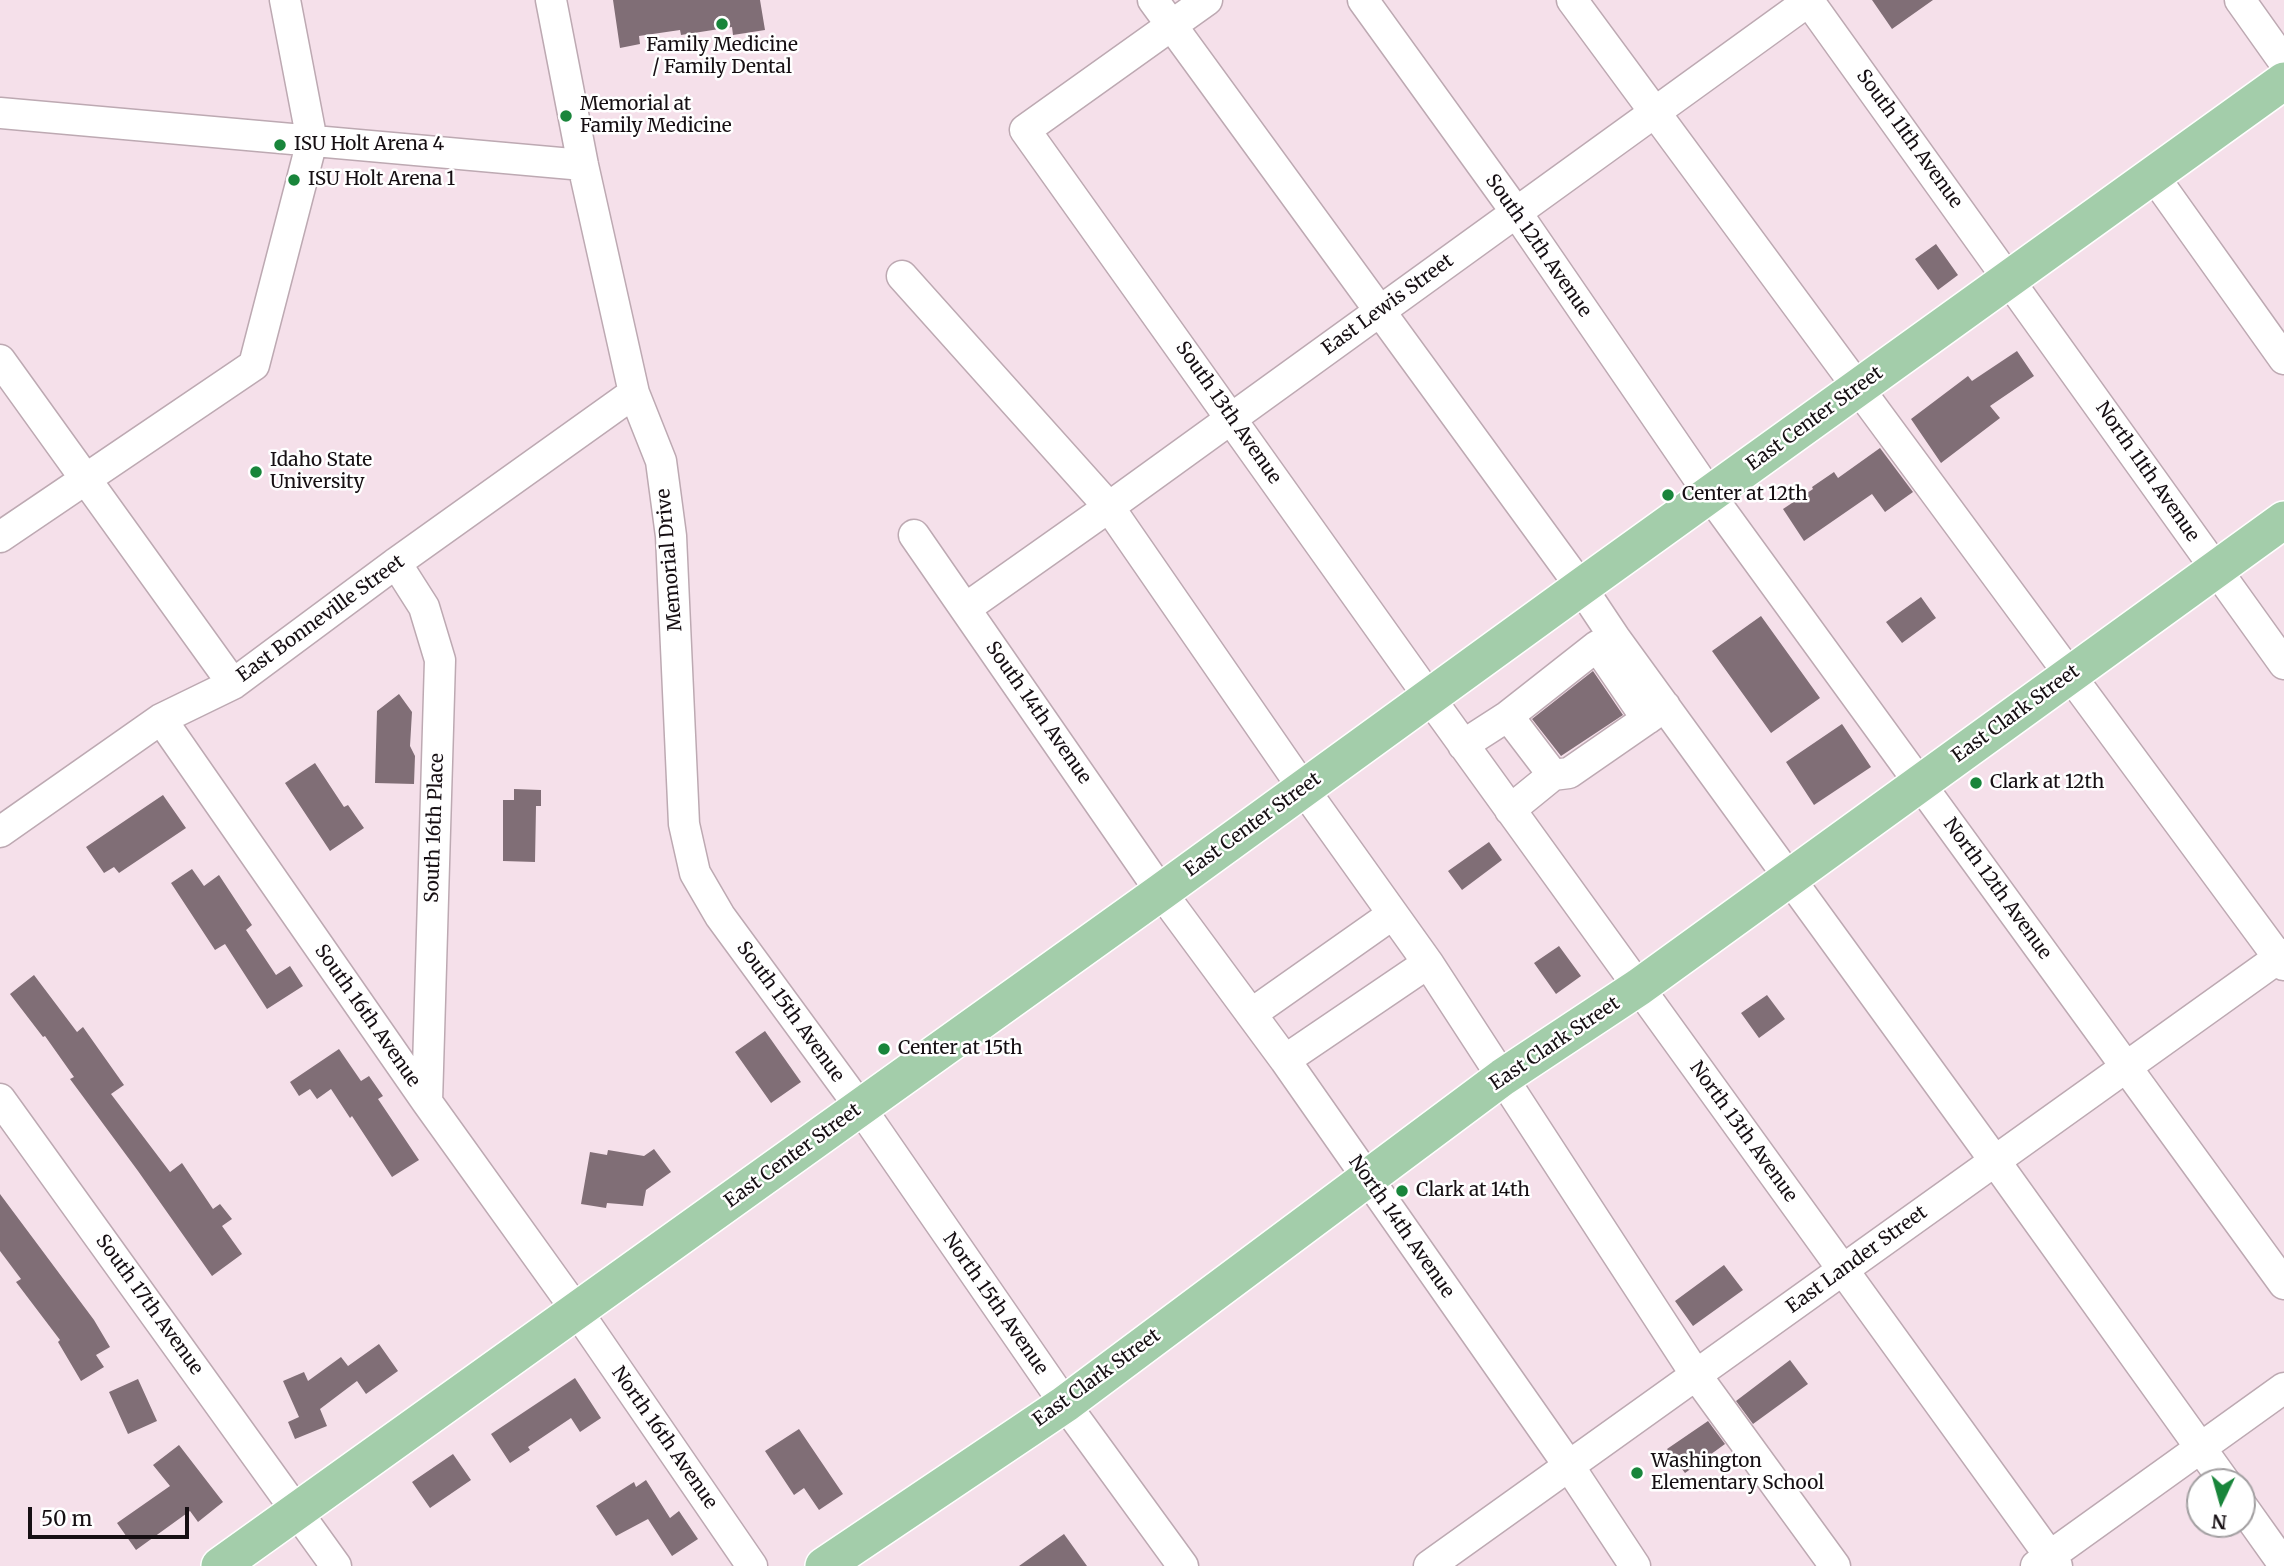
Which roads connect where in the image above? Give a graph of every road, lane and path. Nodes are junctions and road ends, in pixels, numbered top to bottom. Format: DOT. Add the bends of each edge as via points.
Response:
graph roads {
  1 [pos="285,0"];
  2 [pos="551,0"];
  3 [pos="1153,0"];
  4 [pos="1207,0"];
  5 [pos="1363,0"];
  6 [pos="1572,0"];
  7 [pos="1809,0"];
  8 [pos="2240,0"];
  9 [pos="1171,25"];
  10 [pos="2284,62"];
  11 [pos="2284,81"];
  12 [pos="1655,112"];
  13 [pos="0,113"];
  14 [pos="312,141"];
  15 [pos="583,165"];
  16 [pos="2153,175"];
  17 [pos="1516,212"];
  18 [pos="902,276"];
  19 [pos="2010,279"];
  20 [pos="1379,312"];
  21 [pos="2284,359"];
  22 [pos="0,360"];
  23 [pos="1858,388"];
  24 [pos="634,393"];
  25 [pos="1232,418"];
  26 [pos="85,479"];
  27 [pos="1710,495"];
  28 [pos="1109,507"];
  29 [pos="2284,520"];
  30 [pos="914,535"];
  31 [pos="0,537"];
  32 [pos="396,563"];
  33 [pos="2216,569"];
  34 [pos="1581,587"];
  35 [pos="966,608"];
  36 [pos="2284,664"];
  37 [pos="2070,675"];
  38 [pos="233,684"];
  39 [pos="1429,697"];
  40 [pos="1656,713"];
  41 [pos="1508,716"];
  42 [pos="161,719"];
  43 [pos="1463,745"];
  44 [pos="1553,775"];
  45 [pos="1920,783"];
  46 [pos="1303,788"];
  47 [pos="1510,810"];
  48 [pos="0,832"];
  49 [pos="1790,878"];
  50 [pos="1161,892"];
  51 [pos="1393,914"];
  52 [pos="720,916"];
  53 [pos="2282,959"];
  54 [pos="1427,963"];
  55 [pos="1639,988"];
  56 [pos="1251,1014"];
  57 [pos="1285,1060"];
  58 [pos="2126,1067"];
  59 [pos="1503,1077"];
  60 [pos="0,1099"];
  61 [pos="427,1102"];
  62 [pos="860,1108"];
  63 [pos="1996,1161"];
  64 [pos="1366,1178"];
  65 [pos="1843,1270"];
  66 [pos="2284,1284"];
  67 [pos="577,1311"];
  68 [pos="1696,1375"];
  69 [pos="2284,1388"];
  70 [pos="1065,1404"];
  71 [pos="2200,1448"];
  72 [pos="1569,1466"];
  73 [pos="2215,1468"];
  74 [pos="298,1511"];
  75 [pos="2256,1526"];
  76 [pos="1172,1562"];
  77 [pos="2047,1563"];
  78 [pos="2284,1565"];
  79 [pos="220,1566"];
  80 [pos="336,1566"];
  81 [pos="752,1566"];
  82 [pos="824,1566"];
  83 [pos="1429,1566"];
  84 [pos="1635,1566"];
  85 [pos="1835,1566"];
  1 -- 14 [label="street"];
  2 -- 15 [label="street, Memorial Drive"];
  3 -- 9 [label="street"];
  4 -- 9 [label="street"];
  5 -- 17 [label="street, South 12th Avenue"];
  6 -- 12 [label="street"];
  7 -- 12 [label="street, East Lewis Street"];
  7 -- 19 [label="street, South 11th Avenue"];
  8 -- 10 [label="street"];
  9 -- 20 [label="street"];
  9 -- 25 [label="street, South 13th Avenue" via="1025,130"];
  11 -- 16 [label="main road, East Center Street"];
  12 -- 17 [label="street, East Lewis Street"];
  12 -- 23 [label="street"];
  13 -- 14 [label="street"];
  14 -- 15 [label="street"];
  14 -- 26 [label="street" via="254,365"];
  15 -- 24 [label="street, Memorial Drive"];
  16 -- 19 [label="main road, East Center Street"];
  16 -- 21 [label="street"];
  17 -- 20 [label="street, East Lewis Street"];
  17 -- 27 [label="street, South 12th Avenue"];
  18 -- 28 [label="street"];
  19 -- 23 [label="main road, East Center Street"];
  19 -- 33 [label="street, North 11th Avenue"];
  20 -- 25 [label="street, East Lewis Street"];
  20 -- 34 [label="street"];
  22 -- 26 [label="street"];
  23 -- 27 [label="main road, East Center Street"];
  23 -- 37 [label="street"];
  24 -- 32 [label="street, East Bonneville Street"];
  24 -- 52 [label="street, Memorial Drive" via="661,461 671,536 684,824 695,873"];
  25 -- 28 [label="street, East Lewis Street"];
  25 -- 39 [label="street, South 13th Avenue"];
  26 -- 31 [label="street"];
  26 -- 38 [label="street"];
  27 -- 34 [label="main road, East Center Street"];
  27 -- 45 [label="street, North 12th Avenue"];
  28 -- 35 [label="street, East Lewis Street"];
  28 -- 46 [label="street"];
  29 -- 33 [label="main road, East Clark Street"];
  30 -- 35 [label="street, South 14th Avenue"];
  32 -- 38 [label="street, East Bonneville Street"];
  32 -- 61 [label="street, South 16th Place" via="424,607 440,660"];
  33 -- 36 [label="street, North 11th Avenue"];
  33 -- 37 [label="main road, East Clark Street"];
  34 -- 39 [label="main road, East Center Street"];
  34 -- 40 [label="street"];
  35 -- 50 [label="street, South 14th Avenue"];
  37 -- 45 [label="main road, East Clark Street"];
  37 -- 53 [label="street"];
  38 -- 42 [label="street, East Bonneville Street"];
  39 -- 43 [label="street, North 13th Avenue"];
  39 -- 46 [label="main road, East Center Street"];
  40 -- 41 [label="street" via="1597,646"];
  40 -- 44 [label="street" via="1569,773"];
  40 -- 49 [label="street"];
  41 -- 43 [label="street"];
  41 -- 44 [label="street"];
  42 -- 48 [label="street, East Bonneville Street"];
  42 -- 61 [label="street, South 16th Avenue"];
  43 -- 47 [label="street, North 13th Avenue"];
  44 -- 47 [label="street"];
  45 -- 49 [label="main road, East Clark Street"];
  45 -- 58 [label="street, North 12th Avenue"];
  46 -- 50 [label="main road, East Center Street"];
  46 -- 51 [label="street"];
  47 -- 55 [label="street, North 13th Avenue"];
  49 -- 55 [label="main road, East Clark Street"];
  49 -- 63 [label="street"];
  50 -- 56 [label="street, North 14th Avenue"];
  50 -- 62 [label="main road, East Center Street"];
  51 -- 54 [label="street"];
  51 -- 56 [label="street"];
  52 -- 62 [label="street, South 15th Avenue"];
  53 -- 58 [label="street, East Lander Street"];
  54 -- 57 [label="street"];
  54 -- 59 [label="street"];
  55 -- 59 [label="main road, East Clark Street"];
  55 -- 65 [label="street, North 13th Avenue"];
  56 -- 57 [label="street, North 14th Avenue"];
  57 -- 64 [label="street, North 14th Avenue"];
  58 -- 63 [label="street, East Lander Street"];
  58 -- 66 [label="street, North 12th Avenue"];
  59 -- 64 [label="main road, East Clark Street"];
  59 -- 68 [label="street"];
  60 -- 74 [label="street, South 17th Avenue"];
  61 -- 67 [label="street, South 16th Avenue"];
  62 -- 67 [label="main road, East Center Street"];
  62 -- 70 [label="street, North 15th Avenue"];
  63 -- 65 [label="street, East Lander Street"];
  63 -- 71 [label="street"];
  64 -- 70 [label="main road, East Clark Street"];
  64 -- 72 [label="street, North 14th Avenue"];
  65 -- 68 [label="street, East Lander Street"];
  65 -- 77 [label="street, North 13th Avenue"];
  67 -- 74 [label="main road, East Center Street"];
  67 -- 81 [label="street, North 16th Avenue"];
  68 -- 72 [label="street, East Lander Street"];
  68 -- 85 [label="street"];
  69 -- 71 [label="street"];
  70 -- 76 [label="street, North 15th Avenue"];
  70 -- 82 [label="main road, East Clark Street"];
  71 -- 73 [label="street"];
  71 -- 77 [label="street"];
  72 -- 83 [label="street, East Lander Street"];
  72 -- 84 [label="street, North 14th Avenue"];
  74 -- 79 [label="main road, East Center Street"];
  74 -- 80 [label="street, South 17th Avenue"];
  75 -- 78 [label="street"];
}
